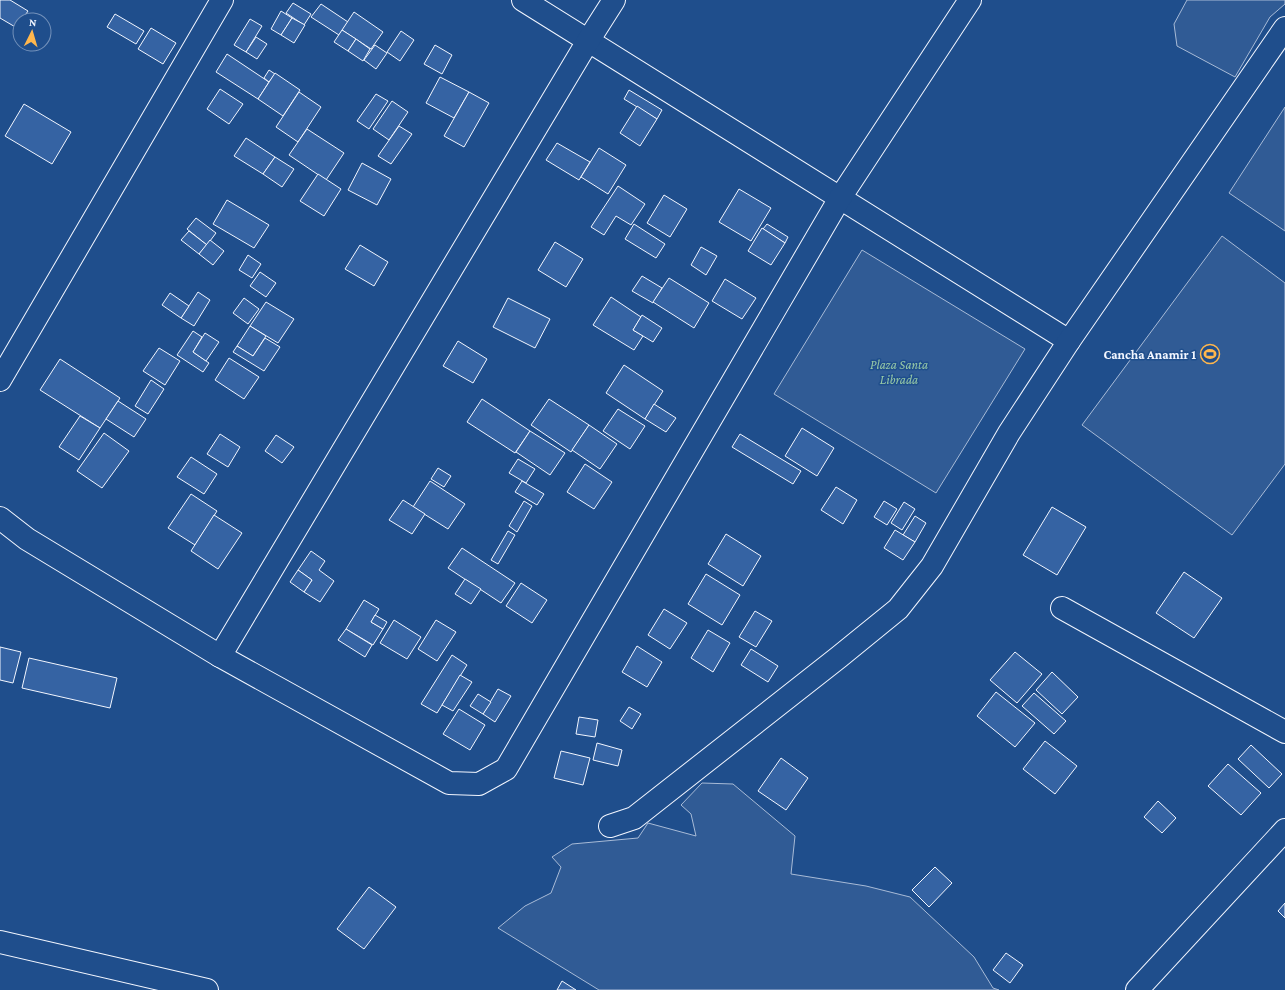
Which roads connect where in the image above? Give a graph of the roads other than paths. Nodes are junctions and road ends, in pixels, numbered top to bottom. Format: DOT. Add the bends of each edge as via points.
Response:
graph roads {
  1 [pos="222,0"];
  2 [pos="522,0"];
  3 [pos="614,0"];
  4 [pos="970,0"];
  5 [pos="1285,28"];
  6 [pos="588,41"];
  7 [pos="840,198"];
  8 [pos="1069,341"];
  9 [pos="0,380"];
  10 [pos="0,518"];
  11 [pos="1062,608"];
  12 [pos="220,656"];
  13 [pos="1285,732"];
  14 [pos="610,826"];
  15 [pos="1285,830"];
  16 [pos="0,942"];
  17 [pos="207,990"];
  18 [pos="1137,990"];
  1 -- 9 [label="street"];
  2 -- 6 [label="street"];
  3 -- 6 [label="street"];
  4 -- 7 [label="street"];
  5 -- 8 [label="street"];
  6 -- 7 [label="street"];
  6 -- 12 [label="street"];
  7 -- 8 [label="street"];
  7 -- 12 [label="street" via="506,769 479,784 449,783"];
  8 -- 14 [label="street" via="1009,433 932,566 898,609 634,818"];
  10 -- 12 [label="street" via="27,539"];
  11 -- 13 [label="street"];
  15 -- 18 [label="street"];
  16 -- 17 [label="street"];
}
